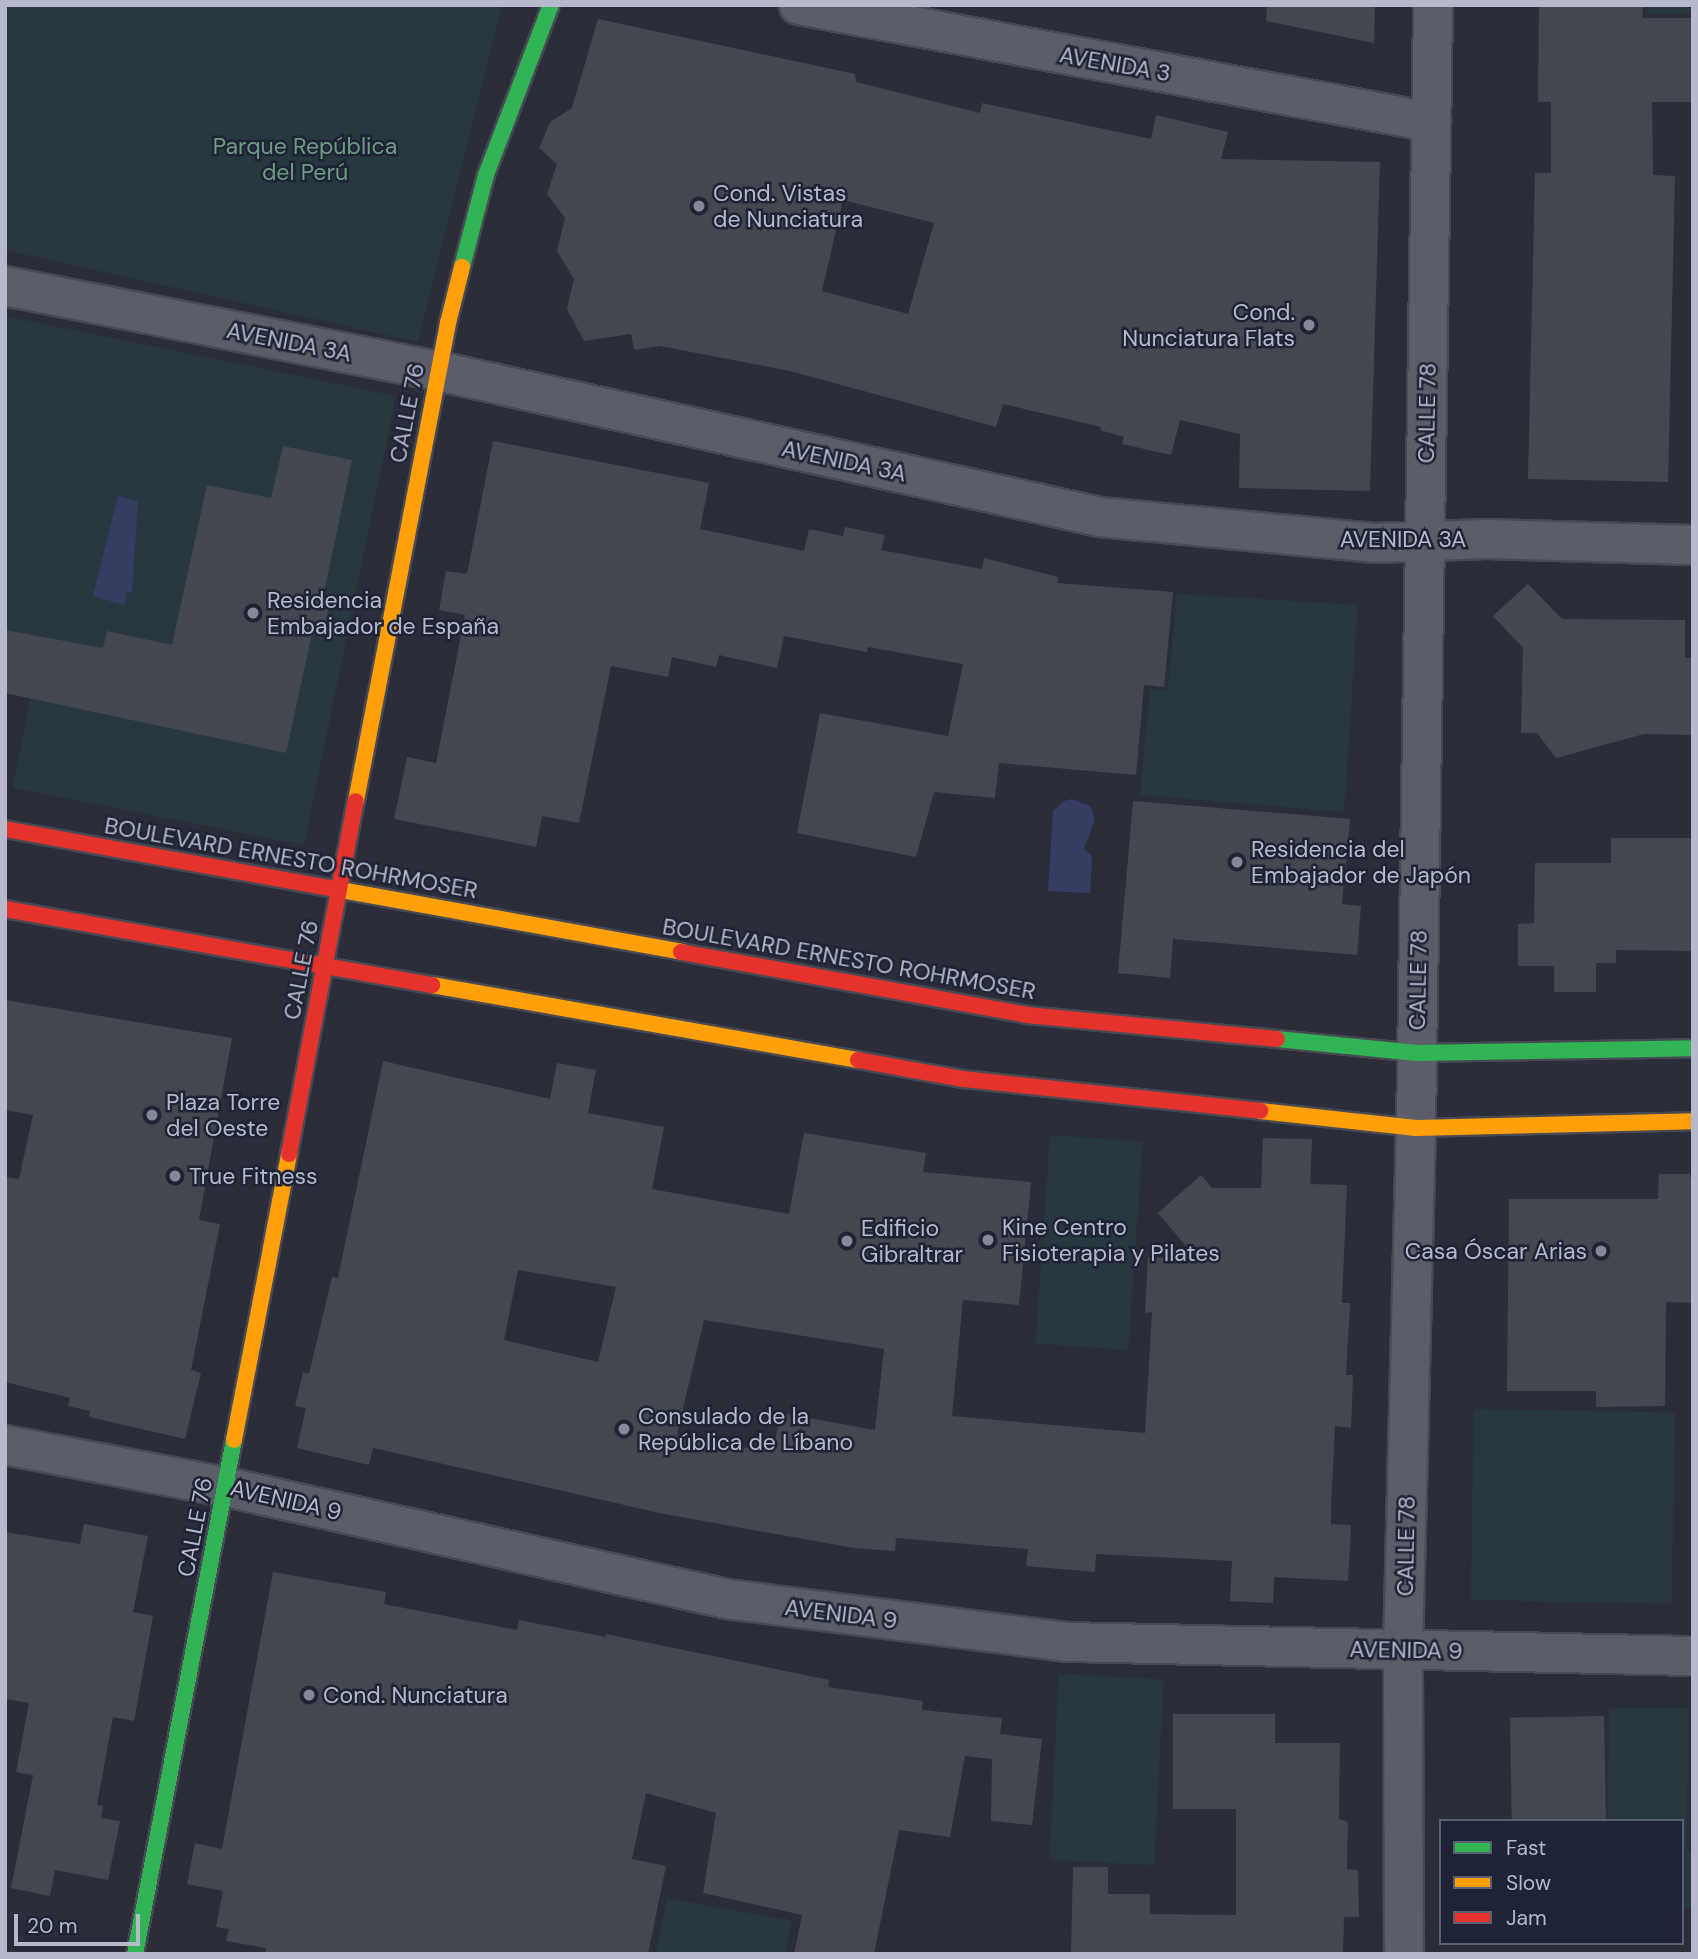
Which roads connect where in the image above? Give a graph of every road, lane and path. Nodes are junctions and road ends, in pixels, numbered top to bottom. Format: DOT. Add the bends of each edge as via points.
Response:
graph roads {
  1 [pos="551,5"];
  2 [pos="799,5"];
  3 [pos="1433,5"];
  4 [pos="1432,122"];
  5 [pos="5,286"];
  6 [pos="438,371"];
  7 [pos="1425,541"];
  8 [pos="1693,545"];
  9 [pos="5,829"];
  10 [pos="339,890"];
  11 [pos="5,909"];
  12 [pos="324,966"];
  13 [pos="1693,1048"];
  14 [pos="1417,1053"];
  15 [pos="1693,1121"];
  16 [pos="1416,1128"];
  17 [pos="5,1446"];
  18 [pos="226,1486"];
  19 [pos="1403,1651"];
  20 [pos="1693,1657"];
  21 [pos="135,1954"];
  22 [pos="1404,1954"];
  1 -- 6 [label="main road, CALLE 76" via="486,175"];
  2 -- 4 [label="street, AVENIDA 3"];
  3 -- 4 [label="street, CALLE 78"];
  4 -- 7 [label="street, CALLE 78"];
  5 -- 6 [label="street, AVENIDA 3A"];
  6 -- 7 [label="street, AVENIDA 3A" via="1100,517 1374,543"];
  6 -- 10 [label="main road, CALLE 76"];
  7 -- 8 [label="street, AVENIDA 3A"];
  7 -- 14 [label="street, CALLE 78"];
  9 -- 10 [label="main road, BOULEVARD ERNESTO ROHRMOSER"];
  10 -- 12 [label="main road, CALLE 76"];
  10 -- 14 [label="main road, BOULEVARD ERNESTO ROHRMOSER" via="1027,1015"];
  11 -- 12 [label="main road"];
  12 -- 16 [label="main road" via="963,1079"];
  12 -- 18 [label="main road, CALLE 76"];
  13 -- 14 [label="main road, BOULEVARD ERNESTO ROHRMOSER"];
  14 -- 16 [label="street, CALLE 78"];
  15 -- 16 [label="main road"];
  16 -- 19 [label="street, CALLE 78"];
  17 -- 18 [label="street, AVENIDA 9"];
  18 -- 19 [label="street, AVENIDA 9" via="727,1599 1066,1642"];
  18 -- 21 [label="main road, CALLE 76"];
  19 -- 20 [label="street, AVENIDA 9"];
  19 -- 22 [label="street, CALLE 78"];
}
